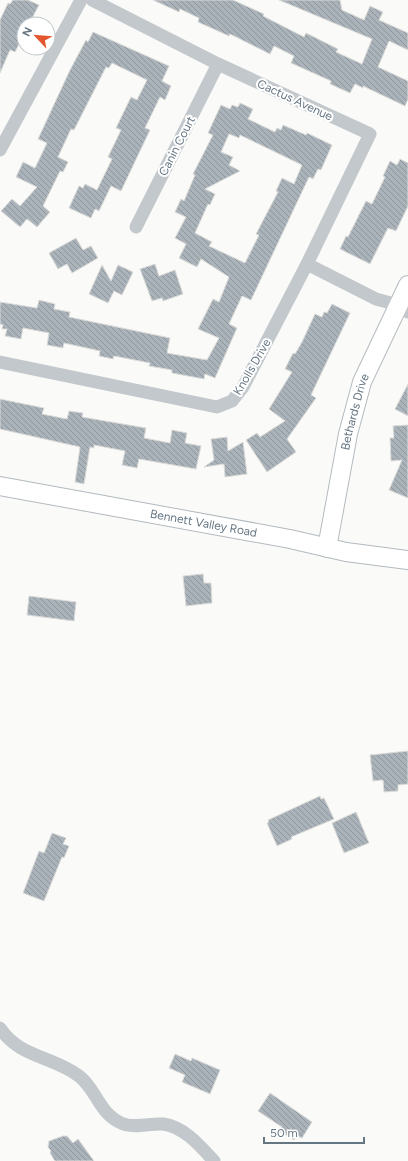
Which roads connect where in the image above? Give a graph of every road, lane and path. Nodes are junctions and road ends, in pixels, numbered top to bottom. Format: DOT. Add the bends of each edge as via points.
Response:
graph roads {
  1 [pos="81,0"];
  2 [pos="92,0"];
  3 [pos="218,64"];
  4 [pos="0,150"];
  5 [pos="136,228"];
  6 [pos="307,264"];
  7 [pos="408,285"];
  8 [pos="403,308"];
  9 [pos="0,362"];
  10 [pos="0,486"];
  11 [pos="327,548"];
  12 [pos="408,560"];
  13 [pos="0,1028"];
  14 [pos="214,1161"];
  1 -- 4 [label="street"];
  2 -- 3 [label="street, Cactus Avenue"];
  3 -- 5 [label="street, Canin Court"];
  3 -- 6 [label="street, Cactus Avenue" via="370,134"];
  6 -- 8 [label="street" via="376,299"];
  6 -- 9 [label="street, Knolls Drive" via="243,388 232,401 217,407"];
  7 -- 8 [label="street, Bethards Drive"];
  8 -- 11 [label="street, Bethards Drive" via="362,382 348,434"];
  10 -- 11 [label="street, Bennett Valley Road"];
  11 -- 12 [label="street, Bennett Valley Road"];
  13 -- 14 [label="street" via="21,1050 80,1077 103,1110 113,1119 124,1124 164,1124 178,1129 194,1140"];
}
